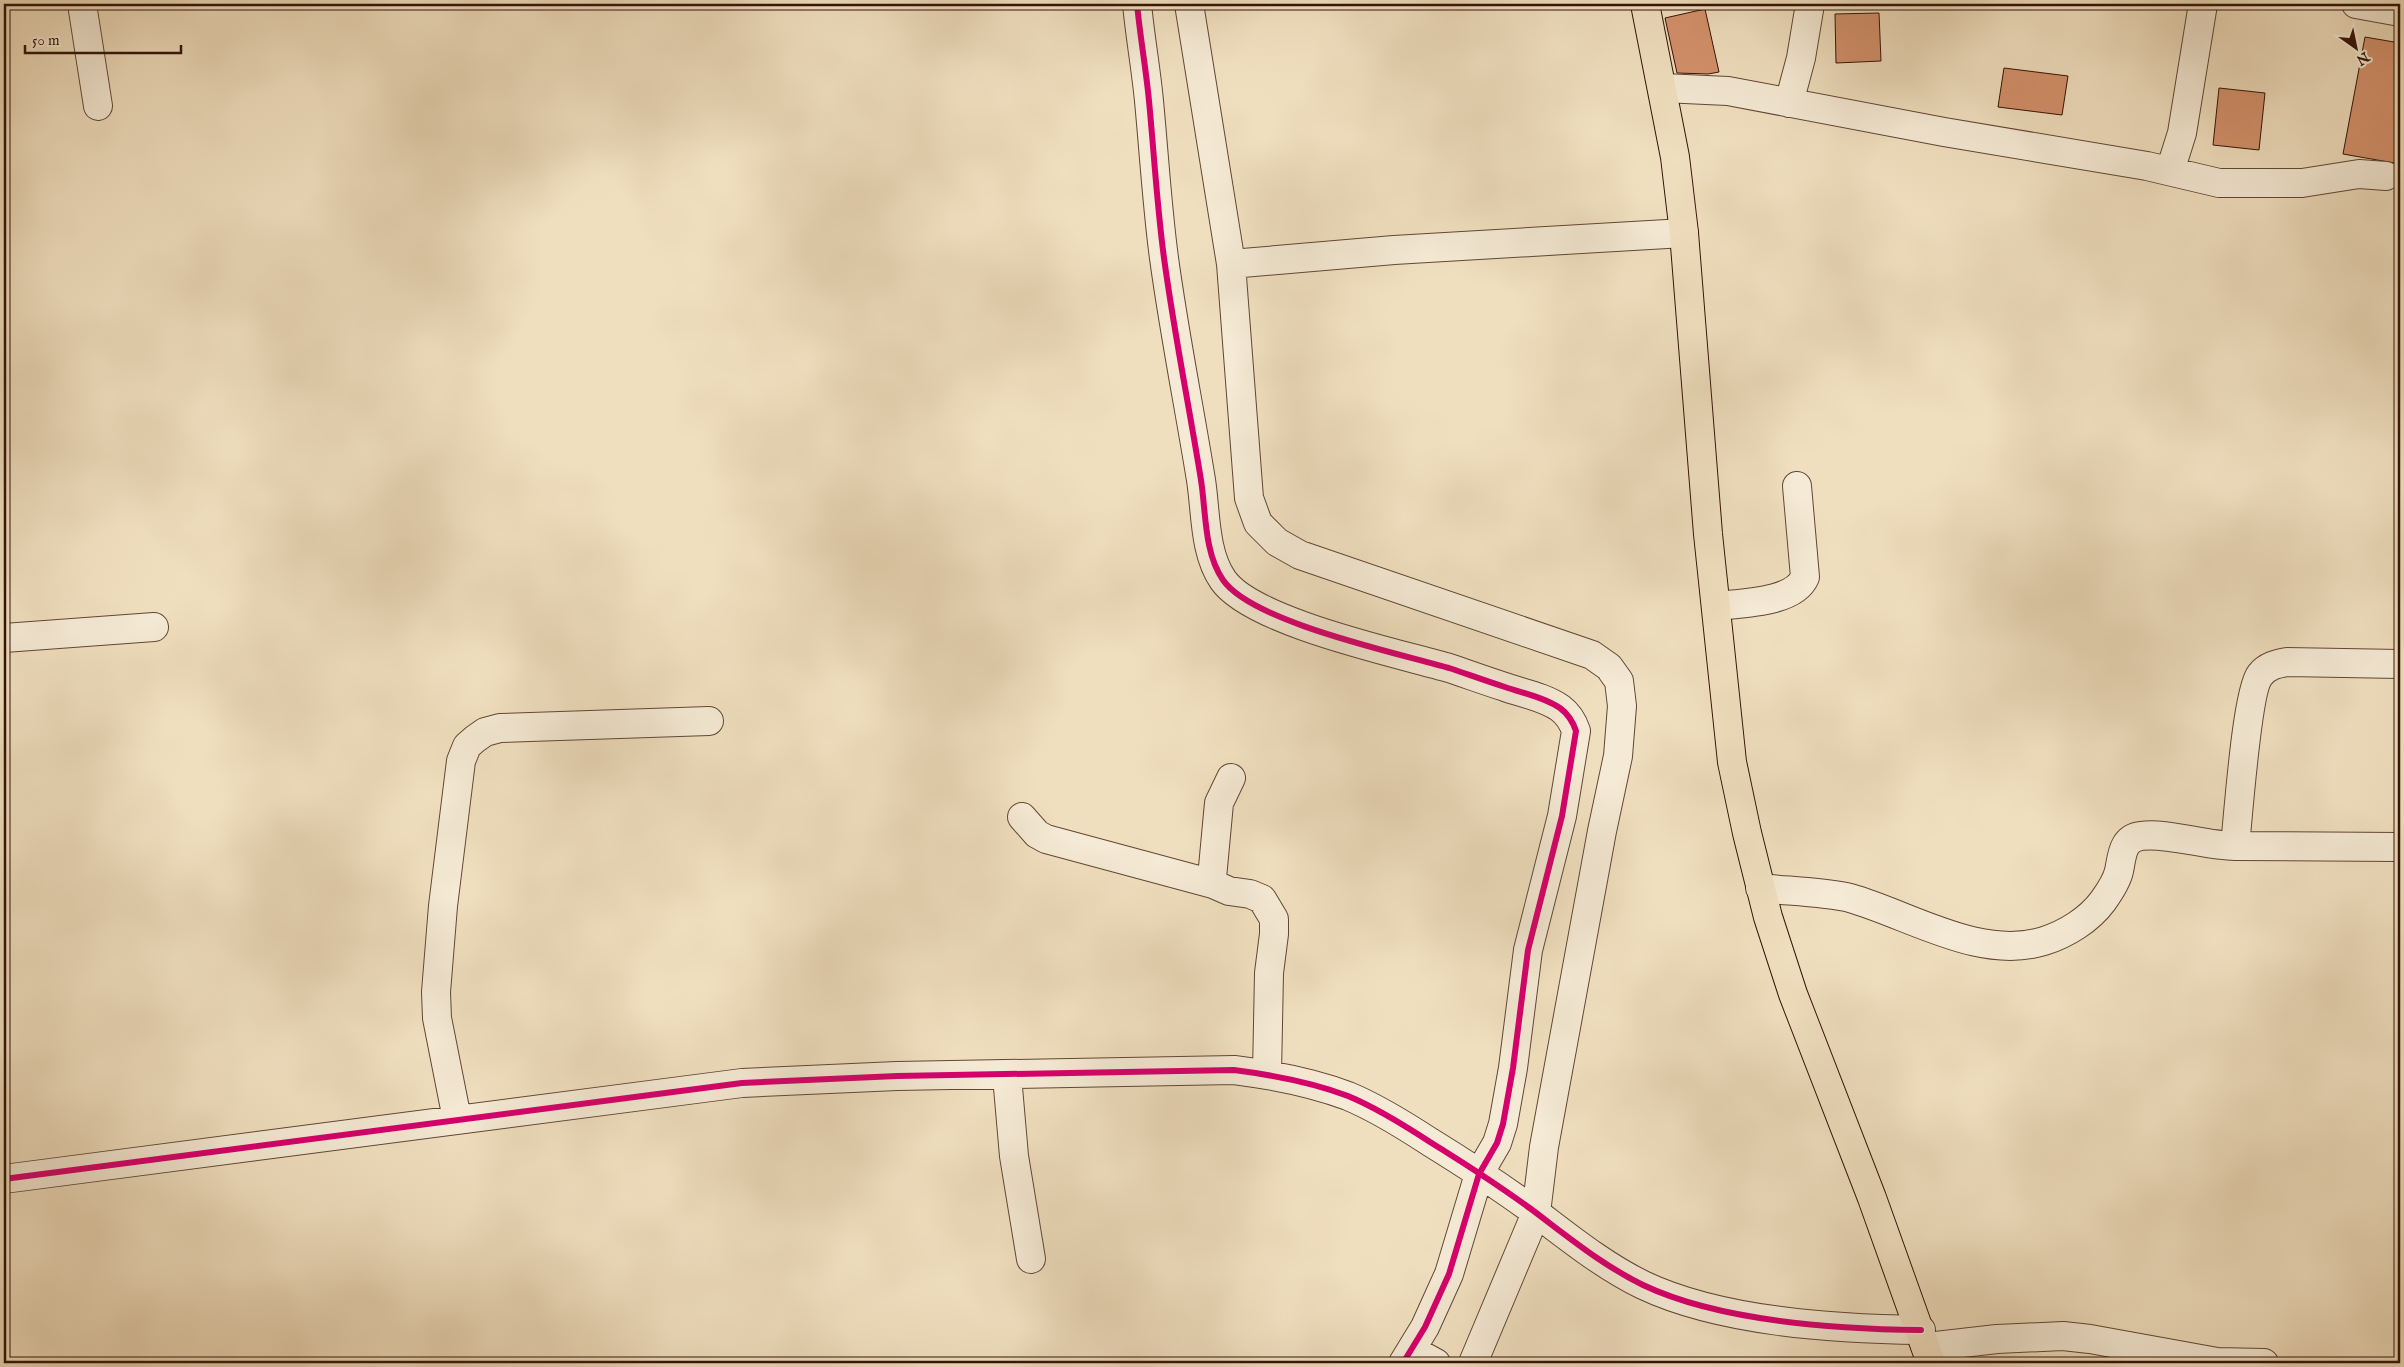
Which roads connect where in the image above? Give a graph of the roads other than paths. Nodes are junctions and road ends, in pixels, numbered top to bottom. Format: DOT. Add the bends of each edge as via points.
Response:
graph roads {
  1 [pos="82,4"];
  2 [pos="1137,4"];
  3 [pos="1189,4"];
  4 [pos="1645,4"];
  5 [pos="1810,4"];
  6 [pos="2203,4"];
  7 [pos="2356,4"];
  8 [pos="2400,12"];
  9 [pos="1662,88"];
  10 [pos="1789,103"];
  11 [pos="98,106"];
  12 [pos="2170,171"];
  13 [pos="2386,176"];
  14 [pos="1684,233"];
  15 [pos="1231,264"];
  16 [pos="1797,486"];
  17 [pos="1716,606"];
  18 [pos="154,627"];
  19 [pos="4,638"];
  20 [pos="2400,664"];
  21 [pos="709,721"];
  22 [pos="1231,778"];
  23 [pos="1022,817"];
  24 [pos="2235,846"];
  25 [pos="2400,847"];
  26 [pos="1213,884"];
  27 [pos="1760,888"];
  28 [pos="1267,1074"];
  29 [pos="1006,1076"];
  30 [pos="457,1119"];
  31 [pos="1484,1177"];
  32 [pos="4,1179"];
  33 [pos="1532,1210"];
  34 [pos="1032,1258"];
  35 [pos="1926,1347"];
  36 [pos="1418,1358"];
  37 [pos="1473,1363"];
  38 [pos="2264,1363"];
  1 -- 11 [label="street"];
  2 -- 31 [label="street" via="1176,342 1211,552 1223,580 1230,590 1272,614 1549,702 1572,720 1576,731 1562,816 1528,950 1503,1124"];
  3 -- 15 [label="street"];
  4 -- 9 [label="main road"];
  5 -- 10 [label="street"];
  6 -- 12 [label="street" via="2182,133"];
  7 -- 8 [label="street"];
  9 -- 10 [label="street" via="1728,91"];
  9 -- 14 [label="main road" via="1675,157"];
  10 -- 12 [label="street"];
  12 -- 13 [label="street" via="2219,183 2243,184 2302,183 2359,174"];
  14 -- 15 [label="street" via="1394,250"];
  14 -- 17 [label="main road"];
  15 -- 33 [label="street" via="1249,498 1258,524 1277,542 1300,556 1592,655 1609,666 1619,681 1622,706 1618,756"];
  16 -- 17 [label="street" via="1804,577 1801,586 1786,596"];
  17 -- 27 [label="main road" via="1732,762"];
  18 -- 19 [label="street"];
  20 -- 24 [label="street" via="2287,662 2274,664 2258,676 2251,702"];
  21 -- 30 [label="street" via="500,728 485,732 467,746 461,761 453,824 436,992 441,1042"];
  22 -- 26 [label="street" via="1219,803"];
  23 -- 26 [label="street" via="1046,839"];
  24 -- 25 [label="street"];
  24 -- 27 [label="street" via="2154,835 2130,840 2122,850 2118,872 2102,902 2086,918 2069,931 2043,942 2021,946 1983,943 1899,918 1850,898"];
  26 -- 28 [label="street" via="1262,899 1274,919 1269,972"];
  27 -- 35 [label="main road" via="1793,994"];
  28 -- 29 [label="street" via="1234,1070"];
  28 -- 31 [label="street" via="1348,1096 1387,1115"];
  29 -- 30 [label="street" via="742,1082"];
  29 -- 34 [label="street" via="1014,1156"];
  30 -- 32 [label="street"];
  31 -- 33 [label="street"];
  31 -- 36 [label="street" via="1449,1274 1425,1327"];
  33 -- 35 [label="street" via="1612,1269 1644,1286 1698,1305"];
  33 -- 37 [label="street"];
  35 -- 38 [label="street" via="2063,1336 2217,1362"];
}
